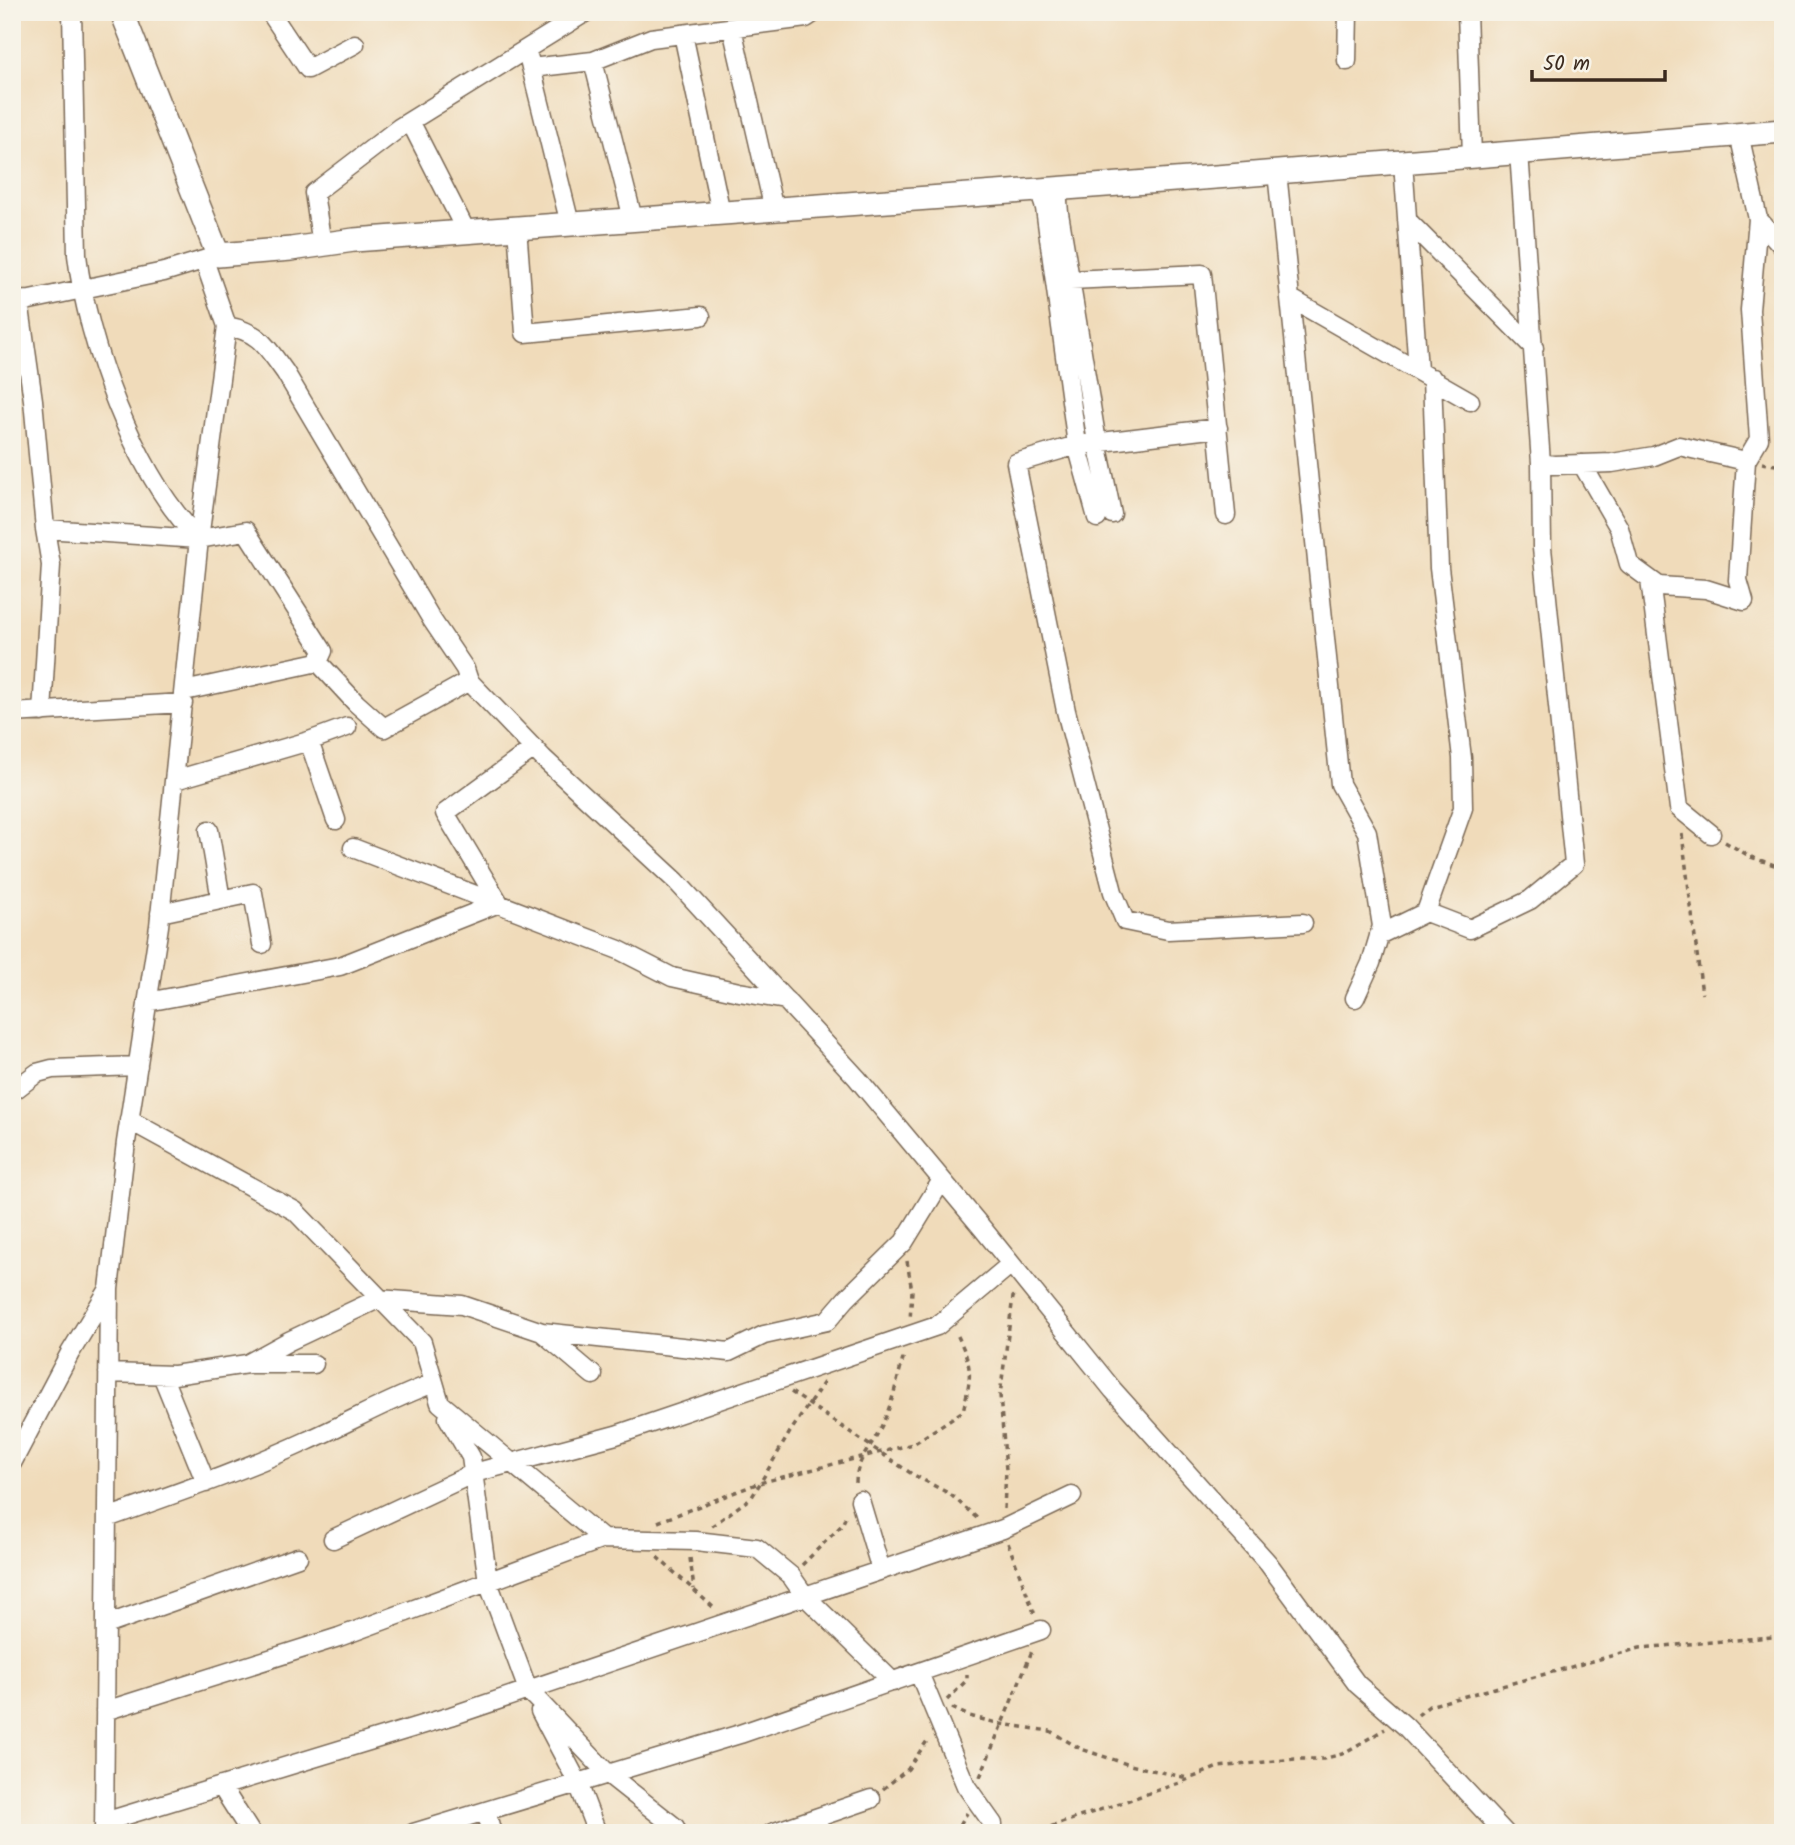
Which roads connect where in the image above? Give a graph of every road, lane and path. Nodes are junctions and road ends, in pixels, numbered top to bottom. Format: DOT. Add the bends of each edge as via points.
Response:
graph roads {
  1 [pos="72,12"];
  2 [pos="122,12"];
  3 [pos="270,12"];
  4 [pos="586,12"];
  5 [pos="815,12"];
  6 [pos="1348,12"];
  7 [pos="1466,12"];
  8 [pos="732,28"];
  9 [pos="683,34"];
  10 [pos="355,44"];
  11 [pos="527,49"];
  12 [pos="593,61"];
  13 [pos="1347,61"];
  14 [pos="531,68"];
  15 [pos="410,121"];
  16 [pos="1783,131"];
  17 [pos="1739,134"];
  18 [pos="1519,152"];
  19 [pos="1472,156"];
  20 [pos="1403,162"];
  21 [pos="1277,172"];
  22 [pos="1048,190"];
  23 [pos="774,210"];
  24 [pos="721,213"];
  25 [pos="633,219"];
  26 [pos="1758,219"];
  27 [pos="1407,220"];
  28 [pos="570,224"];
  29 [pos="517,227"];
  30 [pos="466,231"];
  31 [pos="322,245"];
  32 [pos="1783,247"];
  33 [pos="211,258"];
  34 [pos="1070,280"];
  35 [pos="81,289"];
  36 [pos="1290,298"];
  37 [pos="15,301"];
  38 [pos="701,316"];
  39 [pos="227,326"];
  40 [pos="1534,348"];
  41 [pos="1425,374"];
  42 [pos="1470,401"];
  43 [pos="1218,428"];
  44 [pos="1097,442"];
  45 [pos="1077,445"];
  46 [pos="1746,461"];
  47 [pos="1541,463"];
  48 [pos="1582,464"];
  49 [pos="1226,515"];
  50 [pos="45,529"];
  51 [pos="199,539"];
  52 [pos="1650,580"];
  53 [pos="318,662"];
  54 [pos="469,681"];
  55 [pos="183,697"];
  56 [pos="42,712"];
  57 [pos="12,713"];
  58 [pos="347,727"];
  59 [pos="309,741"];
  60 [pos="534,748"];
  61 [pos="174,780"];
  62 [pos="1679,808"];
  63 [pos="336,821"];
  64 [pos="209,830"];
  65 [pos="1711,834"];
  66 [pos="353,848"];
  67 [pos="1783,868"];
  68 [pos="221,900"];
  69 [pos="499,903"];
  70 [pos="1426,912"];
  71 [pos="160,913"];
  72 [pos="1303,923"];
  73 [pos="1379,935"];
  74 [pos="262,944"];
  75 [pos="1702,994"];
  76 [pos="1355,998"];
  77 [pos="786,1000"];
  78 [pos="147,1002"];
  79 [pos="138,1066"];
  80 [pos="12,1092"];
  81 [pos="129,1120"];
  82 [pos="942,1180"];
  83 [pos="904,1242"];
  84 [pos="1011,1264"];
  85 [pos="1026,1282"];
  86 [pos="109,1289"];
  87 [pos="378,1298"];
  88 [pos="950,1315"];
  89 [pos="542,1332"];
  90 [pos="909,1335"];
  91 [pos="840,1358"];
  92 [pos="247,1364"];
  93 [pos="314,1364"];
  94 [pos="108,1373"];
  95 [pos="162,1375"];
  96 [pos="593,1375"];
  97 [pos="773,1381"];
  98 [pos="434,1383"];
  99 [pos="440,1403"];
  100 [pos="810,1404"];
  101 [pos="870,1445"];
  102 [pos="882,1453"];
  103 [pos="15,1455"];
  104 [pos="862,1459"];
  105 [pos="511,1463"];
  106 [pos="474,1473"];
  107 [pos="206,1483"];
  108 [pos="760,1483"];
  109 [pos="1072,1496"];
  110 [pos="857,1497"];
  111 [pos="847,1514"];
  112 [pos="107,1518"];
  113 [pos="998,1530"];
  114 [pos="333,1539"];
  115 [pos="603,1539"];
  116 [pos="637,1540"];
  117 [pos="696,1541"];
  118 [pos="298,1557"];
  119 [pos="881,1570"];
  120 [pos="791,1576"];
  121 [pos="488,1582"];
  122 [pos="695,1591"];
  123 [pos="805,1595"];
  124 [pos="729,1621"];
  125 [pos="106,1625"];
  126 [pos="1041,1630"];
  127 [pos="1783,1636"];
  128 [pos="919,1673"];
  129 [pos="893,1682"];
  130 [pos="528,1690"];
  131 [pos="929,1695"];
  132 [pos="105,1711"];
  133 [pos="1402,1723"];
  134 [pos="1001,1724"];
  135 [pos="608,1774"];
  136 [pos="1190,1778"];
  137 [pos="578,1783"];
  138 [pos="221,1787"];
  139 [pos="975,1798"];
  140 [pos="871,1799"];
  141 [pos="485,1811"];
  142 [pos="993,1824"];
  143 [pos="104,1828"];
  144 [pos="251,1833"];
  145 [pos="412,1833"];
  146 [pos="492,1833"];
  147 [pos="597,1833"];
  148 [pos="677,1833"];
  149 [pos="772,1833"];
  150 [pos="955,1833"];
  151 [pos="1032,1833"];
  152 [pos="1504,1833"];
  1 -- 35 [label="street"];
  2 -- 33 [label="main road"];
  3 -- 10 [label="street" via="308,69"];
  4 -- 11 [label="street"];
  5 -- 8 [label="street" via="806,18"];
  6 -- 13 [label="street"];
  7 -- 19 [label="street"];
  8 -- 9 [label="street"];
  8 -- 23 [label="street"];
  9 -- 12 [label="street" via="651,38"];
  9 -- 24 [label="street"];
  11 -- 14 [label="street"];
  11 -- 15 [label="street"];
  12 -- 14 [label="street"];
  12 -- 25 [label="street"];
  14 -- 28 [label="street"];
  15 -- 30 [label="street"];
  15 -- 31 [label="street" via="314,192"];
  16 -- 17 [label="main road"];
  17 -- 18 [label="main road"];
  17 -- 26 [label="street"];
  18 -- 19 [label="main road"];
  18 -- 40 [label="street"];
  19 -- 20 [label="main road"];
  20 -- 21 [label="main road"];
  20 -- 27 [label="street"];
  21 -- 22 [label="main road"];
  21 -- 36 [label="street"];
  22 -- 23 [label="main road"];
  22 -- 34 [label="street"];
  22 -- 45 [label="street" via="1045,208"];
  23 -- 24 [label="main road"];
  24 -- 25 [label="main road"];
  25 -- 28 [label="main road"];
  26 -- 32 [label="street"];
  26 -- 46 [label="street" via="1750,310 1759,439"];
  27 -- 40 [label="street"];
  27 -- 41 [label="street"];
  28 -- 29 [label="main road"];
  29 -- 30 [label="main road"];
  29 -- 38 [label="street" via="525,333"];
  30 -- 31 [label="main road"];
  31 -- 33 [label="main road"];
  33 -- 35 [label="street"];
  33 -- 39 [label="street"];
  34 -- 43 [label="street" via="1202,274"];
  34 -- 44 [label="street"];
  35 -- 37 [label="street"];
  35 -- 51 [label="street" via="113,397 135,444 183,523"];
  36 -- 41 [label="street"];
  36 -- 73 [label="street" via="1340,785 1367,832 1382,926"];
  37 -- 50 [label="street" via="33,400"];
  39 -- 51 [label="street"];
  39 -- 54 [label="street" via="247,330 285,372"];
  40 -- 47 [label="street"];
  41 -- 42 [label="street"];
  41 -- 70 [label="street" via="1463,808"];
  43 -- 44 [label="street"];
  43 -- 49 [label="street"];
  44 -- 45 [label="street"];
  44 -- 45 [label="street" via="1104,516"];
  45 -- 72 [label="street" via="1016,463 1066,711 1113,892 1125,921 1168,930"];
  46 -- 48 [label="street" via="1679,446 1654,456"];
  46 -- 52 [label="street" via="1738,580 1744,601 1706,589 1659,586"];
  47 -- 48 [label="street"];
  47 -- 70 [label="street" via="1542,548 1574,864 1530,900 1470,929"];
  48 -- 52 [label="street" via="1619,528 1629,564"];
  50 -- 51 [label="street"];
  50 -- 56 [label="street" via="51,565"];
  51 -- 53 [label="street" via="246,530 323,651"];
  51 -- 55 [label="street"];
  52 -- 62 [label="street"];
  53 -- 54 [label="street" via="384,728"];
  53 -- 55 [label="street"];
  54 -- 60 [label="street"];
  55 -- 56 [label="street"];
  55 -- 61 [label="street"];
  56 -- 57 [label="street"];
  58 -- 59 [label="street"];
  59 -- 61 [label="street"];
  59 -- 63 [label="street"];
  60 -- 69 [label="street" via="445,813"];
  60 -- 77 [label="street" via="676,881"];
  61 -- 71 [label="street"];
  62 -- 65 [label="street"];
  62 -- 75 [label="path"];
  64 -- 68 [label="street"];
  65 -- 67 [label="path" via="1751,857"];
  66 -- 69 [label="street"];
  68 -- 71 [label="street"];
  68 -- 74 [label="street" via="253,893"];
  69 -- 77 [label="street" via="672,976"];
  69 -- 78 [label="street" via="341,966"];
  70 -- 73 [label="street"];
  71 -- 78 [label="street"];
  73 -- 76 [label="street"];
  77 -- 82 [label="street"];
  78 -- 79 [label="street"];
  79 -- 80 [label="street" via="52,1069 37,1073"];
  79 -- 81 [label="street"];
  81 -- 86 [label="street"];
  81 -- 87 [label="street" via="295,1211"];
  82 -- 83 [label="street"];
  82 -- 84 [label="street"];
  83 -- 89 [label="street" via="827,1321 764,1335 729,1352"];
  83 -- 90 [label="path" via="912,1291"];
  84 -- 85 [label="street"];
  84 -- 88 [label="street"];
  85 -- 113 [label="path" via="1013,1297 1000,1395 1006,1470"];
  85 -- 133 [label="street" via="1113,1390 1268,1563 1357,1684"];
  86 -- 94 [label="street"];
  86 -- 103 [label="street"];
  87 -- 89 [label="street" via="462,1305"];
  87 -- 92 [label="street"];
  87 -- 98 [label="street" via="422,1342"];
  88 -- 90 [label="street" via="936,1326"];
  88 -- 102 [label="path" via="968,1356 971,1377 963,1410 913,1444"];
  89 -- 96 [label="street"];
  90 -- 91 [label="street"];
  90 -- 101 [label="path" via="892,1400"];
  91 -- 97 [label="street"];
  91 -- 100 [label="path"];
  92 -- 93 [label="street"];
  92 -- 95 [label="street"];
  94 -- 95 [label="street"];
  94 -- 112 [label="street"];
  95 -- 107 [label="street"];
  97 -- 100 [label="path"];
  97 -- 105 [label="street" via="616,1435"];
  98 -- 99 [label="street"];
  98 -- 107 [label="street"];
  99 -- 105 [label="street"];
  99 -- 106 [label="street" via="471,1457"];
  100 -- 101 [label="path"];
  100 -- 108 [label="path"];
  101 -- 102 [label="path"];
  101 -- 104 [label="path"];
  102 -- 104 [label="path"];
  102 -- 113 [label="path"];
  104 -- 108 [label="path"];
  104 -- 110 [label="path" via="856,1469"];
  105 -- 106 [label="street"];
  105 -- 115 [label="street"];
  106 -- 114 [label="street"];
  106 -- 121 [label="street"];
  107 -- 112 [label="street"];
  108 -- 116 [label="path" via="641,1529"];
  108 -- 117 [label="path" via="752,1497"];
  109 -- 113 [label="street"];
  110 -- 119 [label="street"];
  111 -- 120 [label="path" via="842,1525"];
  112 -- 125 [label="street"];
  113 -- 119 [label="street"];
  113 -- 126 [label="path"];
  115 -- 116 [label="street"];
  115 -- 121 [label="street"];
  116 -- 117 [label="street"];
  116 -- 122 [label="path"];
  117 -- 120 [label="street" via="757,1548"];
  117 -- 122 [label="path" via="689,1550"];
  118 -- 125 [label="street"];
  119 -- 123 [label="street"];
  120 -- 123 [label="street"];
  121 -- 130 [label="street"];
  121 -- 132 [label="street" via="340,1637"];
  122 -- 124 [label="path"];
  123 -- 124 [label="street"];
  123 -- 129 [label="street"];
  124 -- 130 [label="street"];
  125 -- 132 [label="street"];
  126 -- 128 [label="street"];
  126 -- 134 [label="path"];
  127 -- 133 [label="path" via="1640,1648 1429,1706"];
  128 -- 129 [label="street"];
  128 -- 131 [label="street"];
  129 -- 135 [label="street"];
  130 -- 135 [label="street"];
  130 -- 137 [label="street"];
  130 -- 138 [label="street"];
  131 -- 134 [label="path" via="968,1716"];
  131 -- 139 [label="street"];
  132 -- 143 [label="street"];
  133 -- 136 [label="path" via="1323,1759 1217,1767"];
  133 -- 152 [label="street"];
  134 -- 136 [label="path" via="1050,1731 1081,1749"];
  134 -- 139 [label="path"];
  135 -- 137 [label="street"];
  135 -- 148 [label="street"];
  136 -- 151 [label="path"];
  137 -- 141 [label="street"];
  137 -- 147 [label="street"];
  138 -- 143 [label="street"];
  138 -- 144 [label="street"];
  139 -- 142 [label="street"];
  139 -- 150 [label="path"];
  140 -- 149 [label="street"];
  141 -- 145 [label="street"];
  141 -- 146 [label="street"];
}
